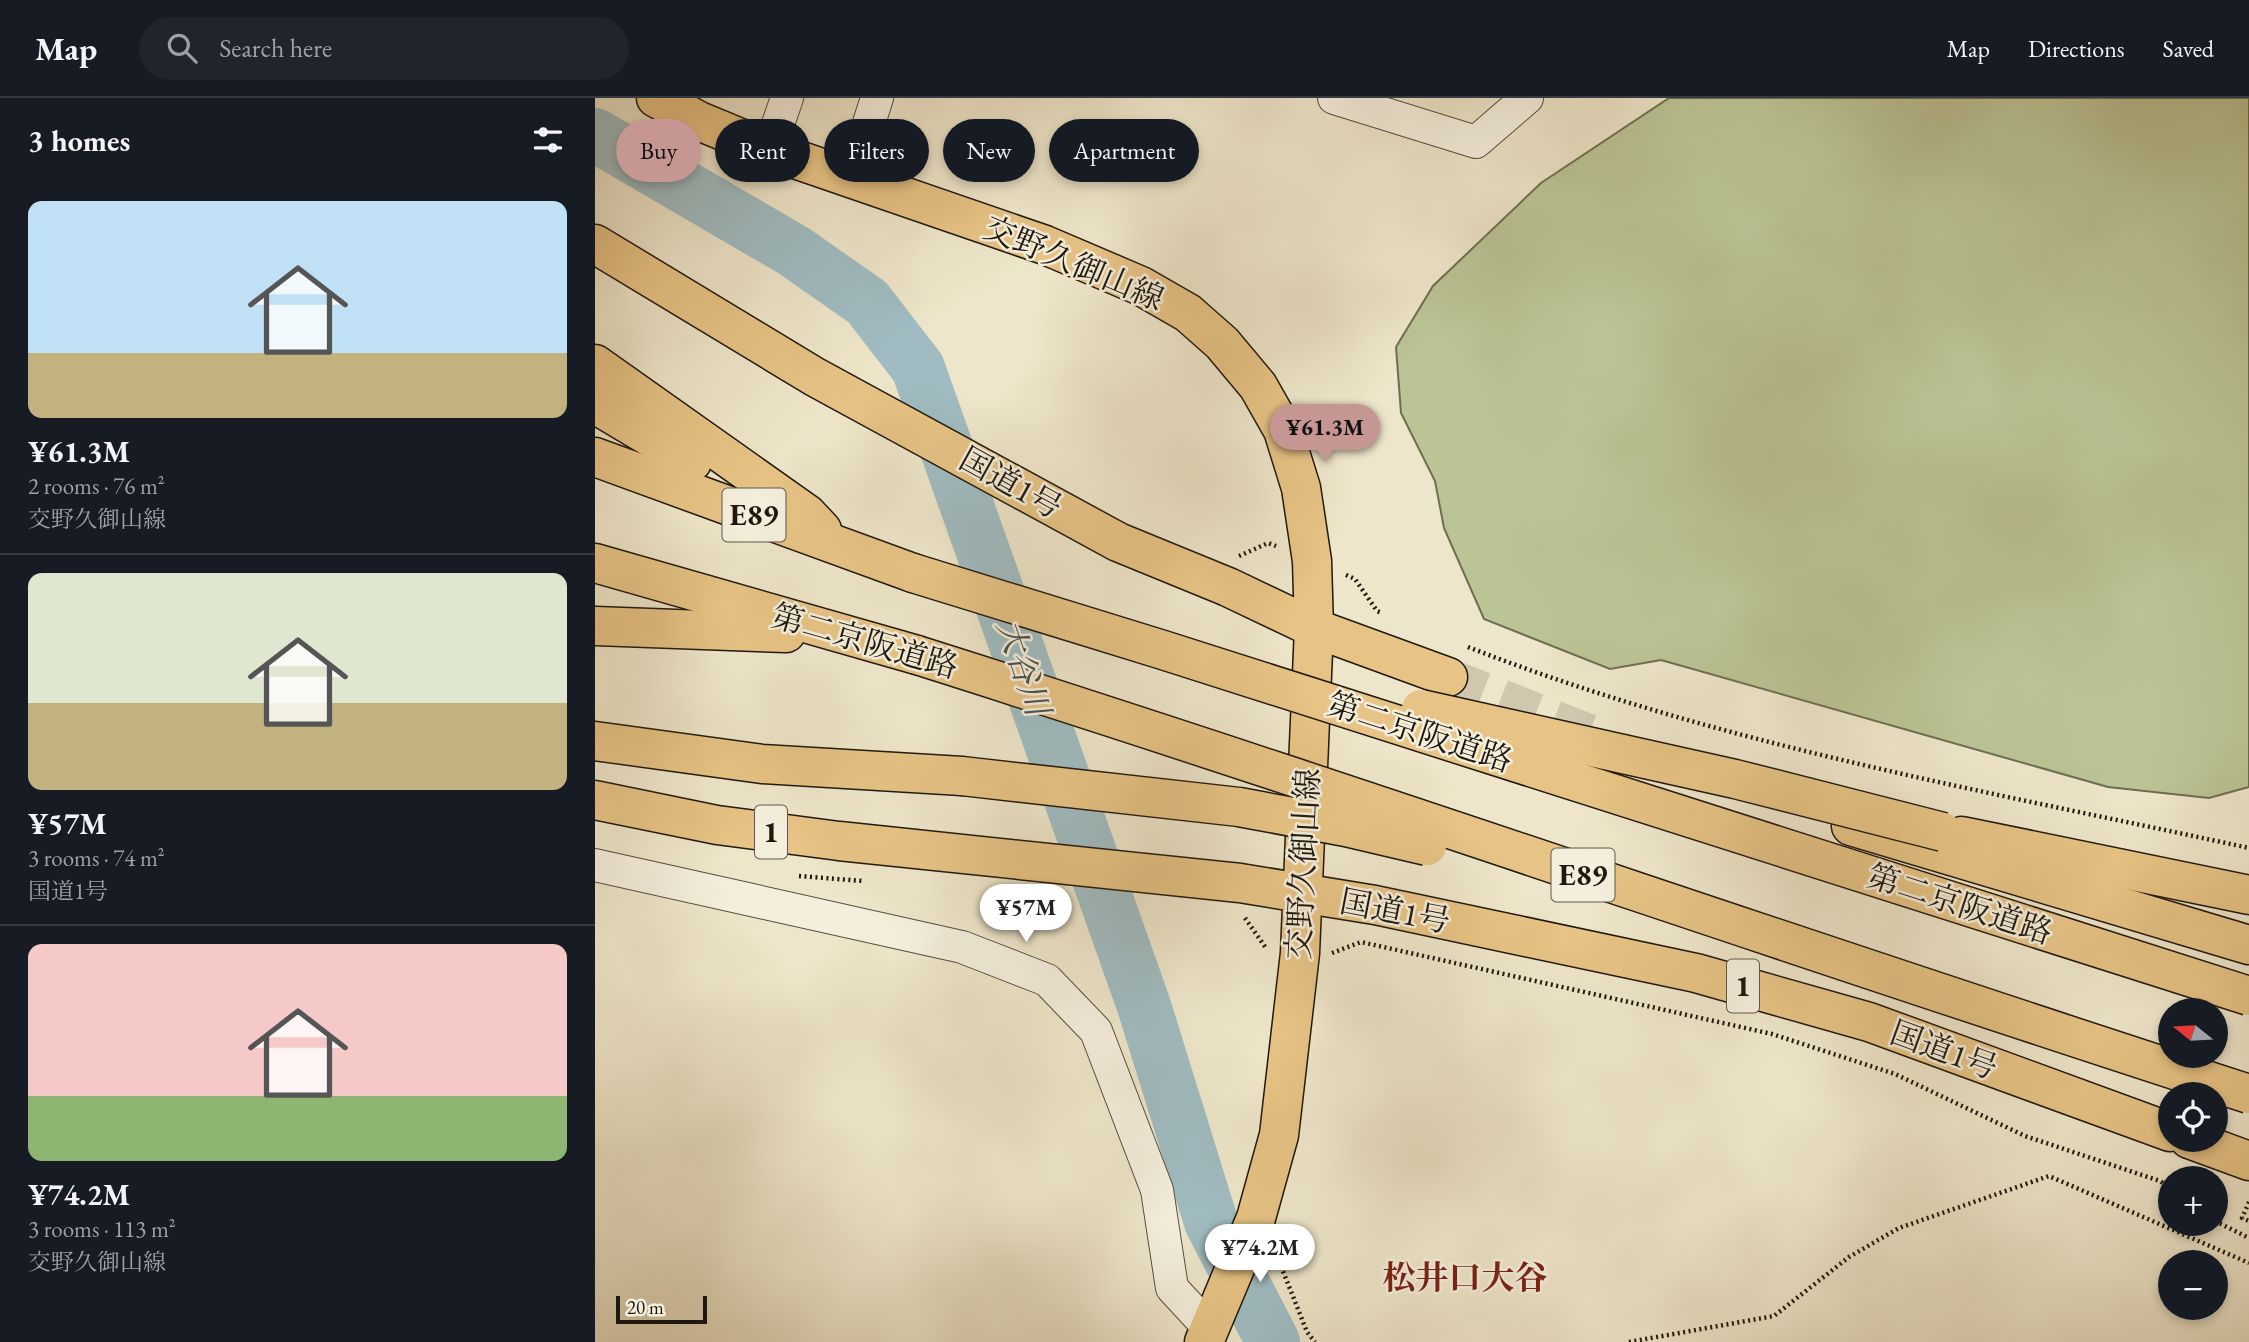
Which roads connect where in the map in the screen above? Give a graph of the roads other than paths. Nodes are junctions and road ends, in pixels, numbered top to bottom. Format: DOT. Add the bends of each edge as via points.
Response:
graph roads {
  1 [pos="656,98"];
  2 [pos="786,98"];
  3 [pos="877,98"];
  4 [pos="1334,98"];
  5 [pos="1527,98"];
  6 [pos="779,119"];
  7 [pos="870,119"];
  8 [pos="715,128"];
  9 [pos="863,182"];
  10 [pos="595,244"];
  11 [pos="595,364"];
  12 [pos="595,404"];
  13 [pos="595,457"];
  14 [pos="771,521"];
  15 [pos="837,545"];
  16 [pos="595,564"];
  17 [pos="595,626"];
  18 [pos="1314,628"];
  19 [pos="868,641"];
  20 [pos="1163,650"];
  21 [pos="1456,661"];
  22 [pos="595,741"];
  23 [pos="1745,795"];
  24 [pos="595,800"];
  25 [pos="595,865"];
  26 [pos="1302,894"];
  27 [pos="2249,895"];
  28 [pos="2249,945"];
  29 [pos="1927,990"];
  30 [pos="2249,996"];
  31 [pos="2249,1094"];
  32 [pos="2158,1128"];
  33 [pos="2224,1152"];
  34 [pos="2249,1161"];
  35 [pos="1210,1325"];
  1 -- 8 [label="main road, 交野久御山線"];
  2 -- 6 [label="street"];
  3 -- 7 [label="street"];
  4 -- 5 [label="street" via="1476,142"];
  9 -- 18 [label="main road, 交野久御山線" via="1045,244 1141,286 1188,313 1222,343 1258,386 1283,430 1301,488 1312,561"];
  10 -- 18 [label="main road, 国道1号" via="846,394 1118,542"];
  11 -- 15 [label="main road" via="807,514"];
  12 -- 14 [label="main road" via="741,492"];
  13 -- 14 [label="main road, 第二京阪道路 / E89"];
  14 -- 15 [label="main road, 第二京阪道路 / E89"];
  15 -- 20 [label="main road, 第二京阪道路 / E89, bridge"];
  16 -- 19 [label="main road, 第二京阪道路 / E89"];
  17 -- 19 [label="main road" via="805,634"];
  18 -- 21 [label="main road, 国道1号"];
  18 -- 26 [label="main road, 交野久御山線"];
  19 -- 29 [label="main road, 第二京阪道路 / E89, bridge" via="1127,722"];
  20 -- 27 [label="main road, bridge" via="1735,779 1943,832"];
  20 -- 30 [label="main road, 第二京阪道路 / E89, bridge"];
  22 -- 29 [label="main road, bridge" via="762,764 962,776 1239,807 1346,827 1446,850"];
  23 -- 28 [label="main road"];
  24 -- 26 [label="main road, 国道1号 / 1" via="717,825 1240,883"];
  25 -- 35 [label="street" via="962,947 1047,980 1096,1031 1157,1190 1172,1288"];
  26 -- 32 [label="main road, 国道1号 / 1" via="1696,972 1869,1022"];
  26 -- 35 [label="main road, 交野久御山線" via="1300,953 1279,1135 1252,1229"];
  29 -- 31 [label="main road, 第二京阪道路 / E89, bridge"];
  33 -- 34 [label="main road"];
}
